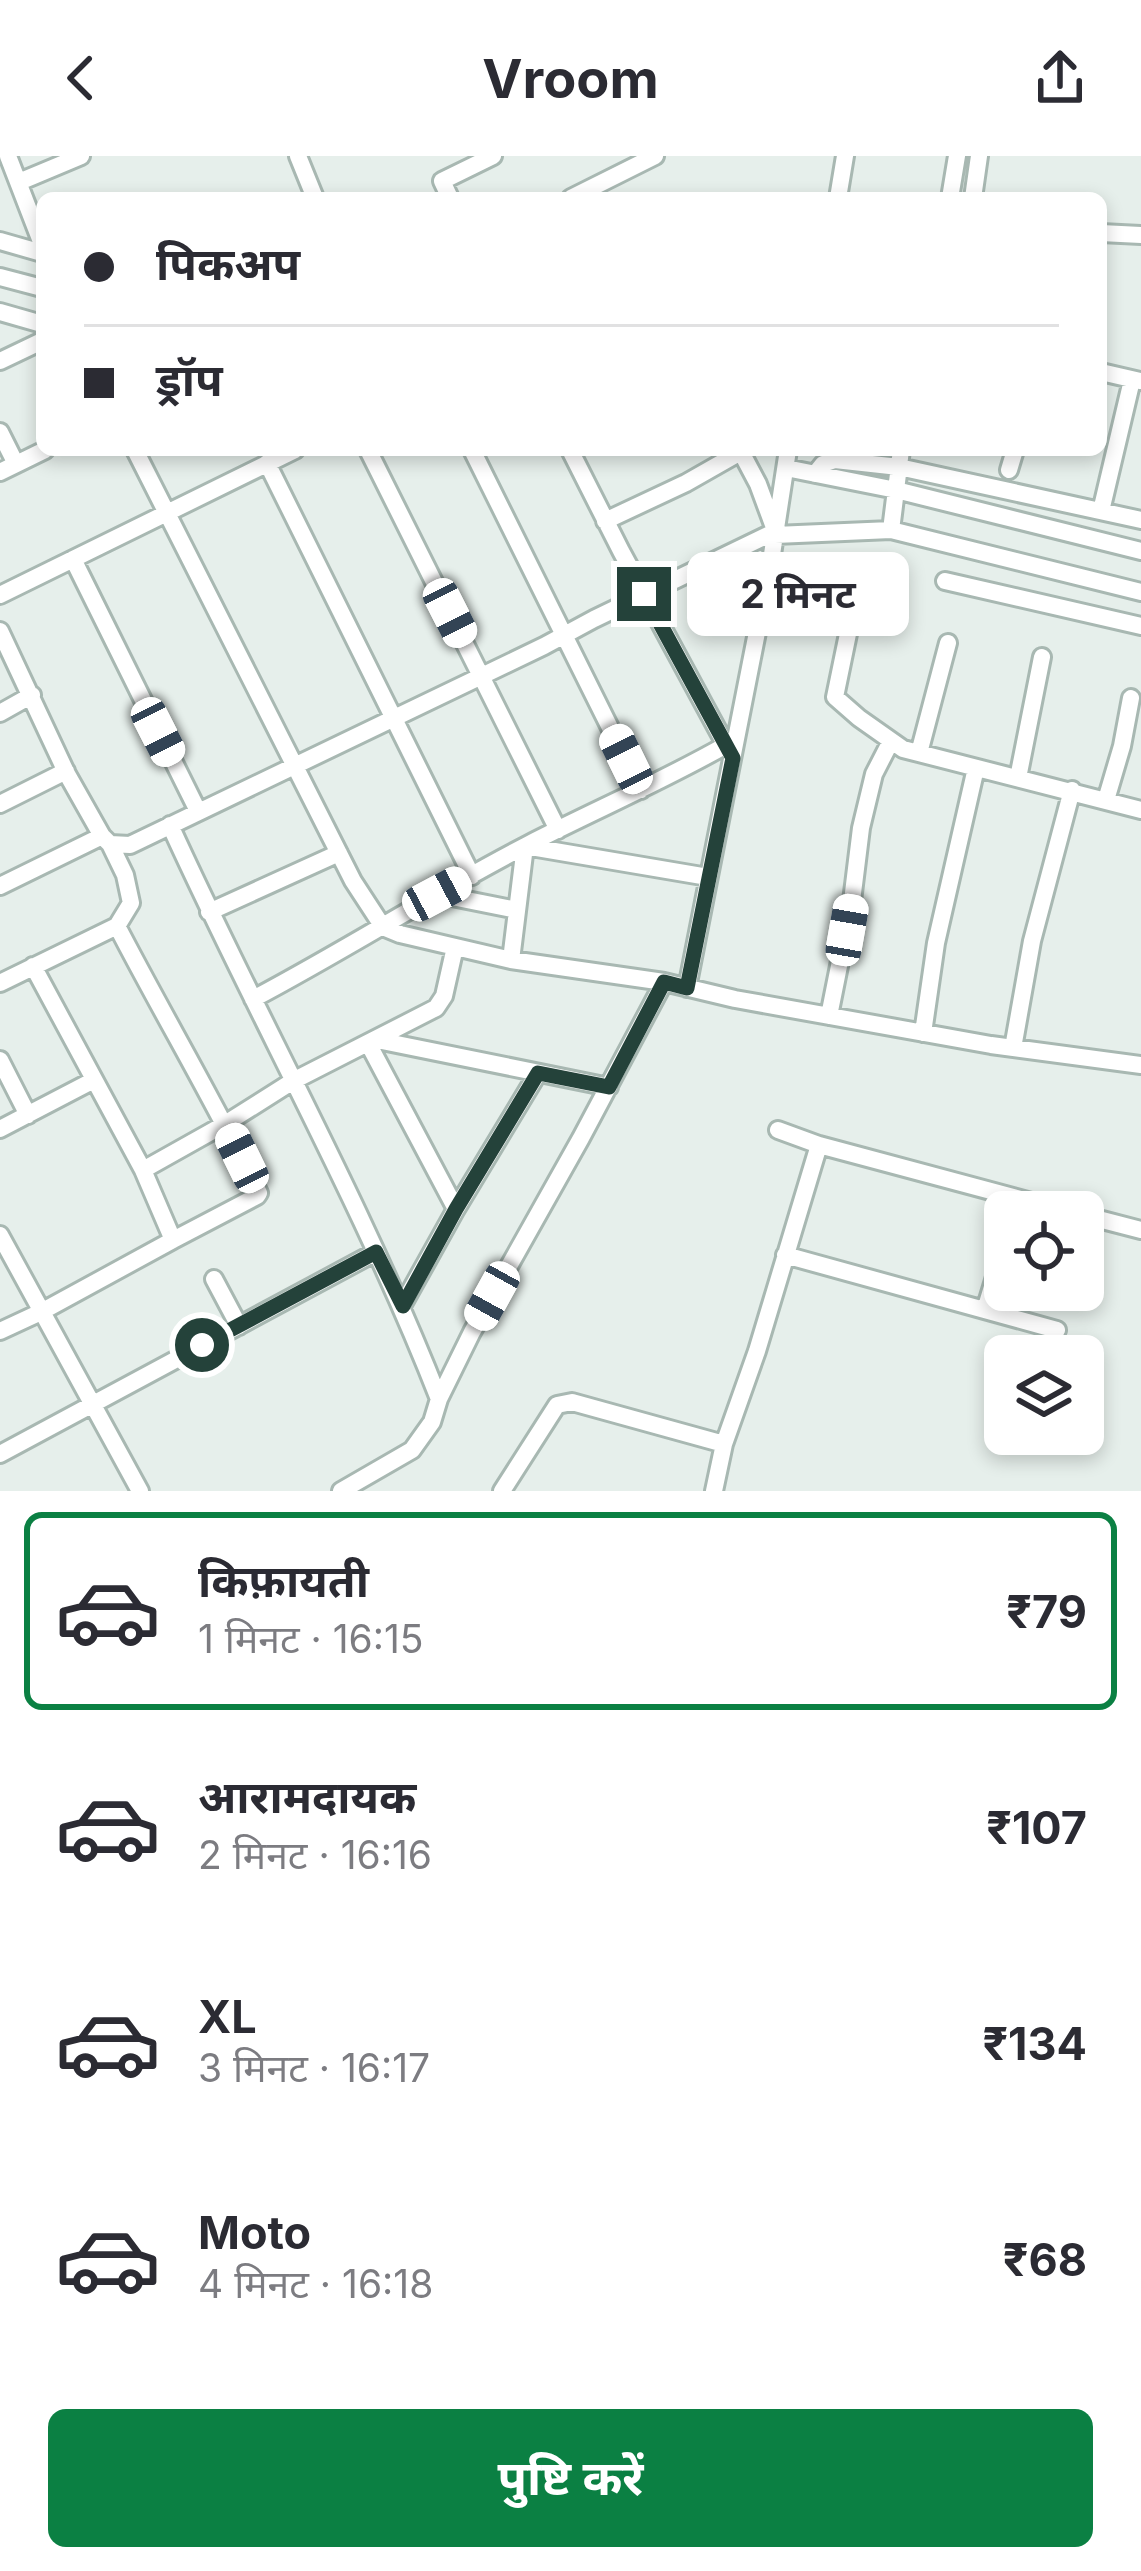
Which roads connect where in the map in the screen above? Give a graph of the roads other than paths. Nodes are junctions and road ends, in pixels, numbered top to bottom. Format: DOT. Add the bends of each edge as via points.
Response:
graph roads {
  1 [pos="8,156"];
  2 [pos="81,156"];
  3 [pos="298,156"];
  4 [pos="494,156"];
  5 [pos="655,156"];
  6 [pos="845,156"];
  7 [pos="957,156"];
  8 [pos="979,156"];
  9 [pos="20,182"];
  10 [pos="313,192"];
  11 [pos="446,192"];
  12 [pos="584,192"];
  13 [pos="839,192"];
  14 [pos="951,192"];
  15 [pos="975,192"];
  16 [pos="36,230"];
  17 [pos="1107,233"];
  18 [pos="1141,235"];
  19 [pos="0,241"];
  20 [pos="36,247"];
  21 [pos="0,277"];
  22 [pos="36,286"];
  23 [pos="0,312"];
  24 [pos="36,322"];
  25 [pos="36,343"];
  26 [pos="5,355"];
  27 [pos="1107,374"];
  28 [pos="1137,381"];
  29 [pos="0,432"];
  30 [pos="36,454"];
  31 [pos="138,456"];
  32 [pos="282,456"];
  33 [pos="371,456"];
  34 [pos="475,456"];
  35 [pos="572,456"];
  36 [pos="733,456"];
  37 [pos="744,456"];
  38 [pos="1014,456"];
  39 [pos="900,458"];
  40 [pos="787,459"];
  41 [pos="267,463"];
  42 [pos="8,468"];
  43 [pos="1010,470"];
  44 [pos="815,474"];
  45 [pos="887,488"];
  46 [pos="1101,511"];
  47 [pos="166,514"];
  48 [pos="1141,520"];
  49 [pos="605,521"];
  50 [pos="891,530"];
  51 [pos="776,533"];
  52 [pos="1141,551"];
  53 [pos="73,559"];
  54 [pos="945,581"];
  55 [pos="1141,592"];
  56 [pos="644,594"];
  57 [pos="0,595"];
  58 [pos="855,600"];
  59 [pos="1141,626"];
  60 [pos="0,631"];
  61 [pos="564,635"];
  62 [pos="948,643"];
  63 [pos="1042,657"];
  64 [pos="482,675"];
  65 [pos="32,695"];
  66 [pos="1131,698"];
  67 [pos="0,713"];
  68 [pos="394,716"];
  69 [pos="891,741"];
  70 [pos="729,751"];
  71 [pos="919,753"];
  72 [pos="294,766"];
  73 [pos="976,768"];
  74 [pos="66,772"];
  75 [pos="1018,778"];
  76 [pos="641,790"];
  77 [pos="1072,790"];
  78 [pos="1106,800"];
  79 [pos="0,804"];
  80 [pos="1141,810"];
  81 [pos="198,811"];
  82 [pos="170,825"];
  83 [pos="558,830"];
  84 [pos="106,840"];
  85 [pos="525,846"];
  86 [pos="339,853"];
  87 [pos="472,876"];
  88 [pos="708,878"];
  89 [pos="0,886"];
  90 [pos="437,894"];
  91 [pos="517,910"];
  92 [pos="209,911"];
  93 [pos="117,926"];
  94 [pos="383,927"];
  95 [pos="455,947"];
  96 [pos="511,960"];
  97 [pos="33,967"];
  98 [pos="664,982"];
  99 [pos="0,983"];
  100 [pos="687,988"];
  101 [pos="253,999"];
  102 [pos="829,1016"];
  103 [pos="923,1033"];
  104 [pos="372,1041"];
  105 [pos="1013,1048"];
  106 [pos="0,1060"];
  107 [pos="1141,1065"];
  108 [pos="538,1073"];
  109 [pos="94,1080"];
  110 [pos="293,1081"];
  111 [pos="609,1087"];
  112 [pos="28,1115"];
  113 [pos="225,1124"];
  114 [pos="0,1129"];
  115 [pos="778,1130"];
  116 [pos="819,1145"];
  117 [pos="142,1170"];
  118 [pos="984,1196"];
  119 [pos="456,1209"];
  120 [pos="1104,1220"];
  121 [pos="1141,1230"];
  122 [pos="0,1236"];
  123 [pos="173,1240"];
  124 [pos="376,1252"];
  125 [pos="785,1256"];
  126 [pos="214,1279"];
  127 [pos="403,1306"];
  128 [pos="984,1310"];
  129 [pos="989,1311"];
  130 [pos="41,1312"];
  131 [pos="239,1325"];
  132 [pos="1057,1330"];
  133 [pos="0,1331"];
  134 [pos="439,1399"];
  135 [pos="92,1405"];
  136 [pos="724,1444"];
  137 [pos="0,1454"];
  138 [pos="140,1491"];
  139 [pos="341,1491"];
  140 [pos="502,1491"];
  141 [pos="715,1491"];
  1 -- 9 [label="street"];
  2 -- 9 [label="street"];
  3 -- 10 [label="street"];
  4 -- 11 [label="street" via="442,182"];
  5 -- 12 [label="street"];
  6 -- 13 [label="street"];
  7 -- 14 [label="street"];
  8 -- 15 [label="street"];
  9 -- 16 [label="street"];
  17 -- 18 [label="street"];
  19 -- 20 [label="street"];
  21 -- 22 [label="street"];
  23 -- 24 [label="street"];
  25 -- 26 [label="street"];
  27 -- 28 [label="street"];
  28 -- 46 [label="street"];
  29 -- 42 [label="street"];
  30 -- 42 [label="street"];
  31 -- 47 [label="street"];
  32 -- 41 [label="street"];
  33 -- 64 [label="street"];
  34 -- 61 [label="street"];
  35 -- 49 [label="street"];
  36 -- 49 [label="street"];
  37 -- 51 [label="street"];
  38 -- 43 [label="street"];
  39 -- 44 [label="street" via="835,460"];
  39 -- 45 [label="street"];
  39 -- 46 [label="street"];
  40 -- 44 [label="street"];
  40 -- 51 [label="street"];
  41 -- 47 [label="street"];
  41 -- 68 [label="street"];
  44 -- 45 [label="street"];
  45 -- 50 [label="street"];
  45 -- 52 [label="street"];
  46 -- 48 [label="street"];
  47 -- 53 [label="street"];
  47 -- 72 [label="street"];
  49 -- 56 [label="street"];
  50 -- 51 [label="street"];
  50 -- 55 [label="street"];
  51 -- 56 [label="street"];
  51 -- 70 [label="street"];
  53 -- 57 [label="street"];
  53 -- 81 [label="street"];
  54 -- 59 [label="street"];
  56 -- 61 [label="street"];
  56 -- 70 [label="street"];
  58 -- 69 [label="street" via="835,697"];
  60 -- 65 [label="street"];
  61 -- 64 [label="street"];
  61 -- 76 [label="street"];
  62 -- 71 [label="street"];
  63 -- 75 [label="street"];
  64 -- 68 [label="street"];
  64 -- 83 [label="street"];
  65 -- 67 [label="street"];
  65 -- 74 [label="street"];
  66 -- 78 [label="street"];
  68 -- 72 [label="street"];
  68 -- 87 [label="street"];
  69 -- 71 [label="street"];
  69 -- 102 [label="street" via="861,828"];
  70 -- 76 [label="street"];
  70 -- 88 [label="street"];
  71 -- 73 [label="street"];
  72 -- 81 [label="street"];
  72 -- 86 [label="street"];
  73 -- 75 [label="street"];
  73 -- 103 [label="street"];
  74 -- 79 [label="street"];
  74 -- 84 [label="street"];
  75 -- 77 [label="street"];
  76 -- 83 [label="street"];
  77 -- 78 [label="street"];
  77 -- 105 [label="street"];
  78 -- 80 [label="street"];
  81 -- 82 [label="street"];
  82 -- 84 [label="street" via="130,845"];
  82 -- 92 [label="street"];
  83 -- 85 [label="street"];
  84 -- 89 [label="street"];
  84 -- 93 [label="street" via="130,892"];
  85 -- 87 [label="street"];
  85 -- 88 [label="street"];
  85 -- 91 [label="street"];
  86 -- 92 [label="street"];
  86 -- 94 [label="street"];
  87 -- 90 [label="street"];
  88 -- 100 [label="street"];
  90 -- 91 [label="street"];
  90 -- 94 [label="street"];
  91 -- 96 [label="street"];
  92 -- 101 [label="street"];
  93 -- 97 [label="street"];
  93 -- 113 [label="street"];
  94 -- 95 [label="street"];
  94 -- 101 [label="street"];
  95 -- 96 [label="street"];
  95 -- 104 [label="street" via="436,1008"];
  96 -- 98 [label="street"];
  97 -- 99 [label="street"];
  97 -- 109 [label="street"];
  98 -- 100 [label="street"];
  98 -- 111 [label="street"];
  100 -- 102 [label="street"];
  101 -- 110 [label="street"];
  102 -- 103 [label="street"];
  103 -- 105 [label="street"];
  104 -- 108 [label="street"];
  104 -- 110 [label="street"];
  104 -- 119 [label="street"];
  105 -- 107 [label="street"];
  106 -- 112 [label="street"];
  108 -- 111 [label="street"];
  108 -- 119 [label="street"];
  109 -- 112 [label="street"];
  109 -- 117 [label="street"];
  110 -- 113 [label="street"];
  110 -- 124 [label="street"];
  111 -- 134 [label="street"];
  112 -- 114 [label="street"];
  113 -- 117 [label="street"];
  113 -- 123 [label="street" via="259,1193"];
  115 -- 116 [label="street"];
  116 -- 118 [label="street"];
  116 -- 125 [label="street"];
  117 -- 123 [label="street"];
  119 -- 127 [label="street"];
  120 -- 121 [label="street"];
  122 -- 130 [label="street"];
  123 -- 130 [label="street"];
  124 -- 127 [label="street"];
  124 -- 131 [label="street"];
  125 -- 128 [label="street"];
  125 -- 136 [label="street"];
  126 -- 131 [label="street"];
  127 -- 134 [label="street"];
  129 -- 132 [label="street"];
  130 -- 133 [label="street"];
  130 -- 135 [label="street"];
  131 -- 135 [label="street"];
  134 -- 139 [label="street" via="412,1450"];
  135 -- 137 [label="street"];
  135 -- 138 [label="street"];
  136 -- 140 [label="street" via="572,1402 557,1405"];
  136 -- 141 [label="street"];
}
